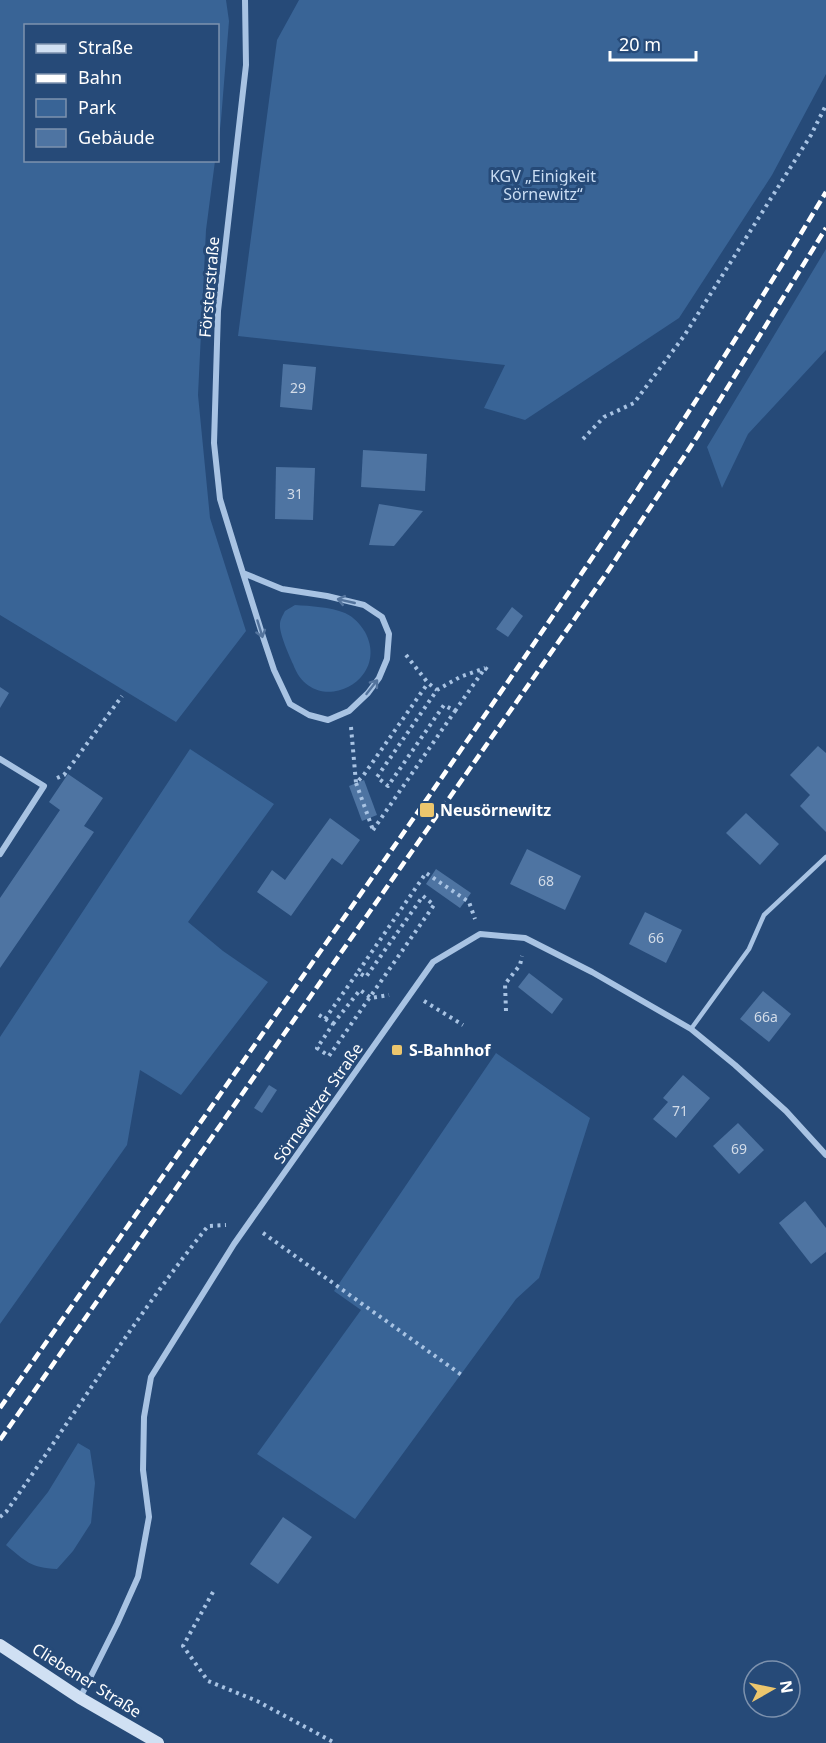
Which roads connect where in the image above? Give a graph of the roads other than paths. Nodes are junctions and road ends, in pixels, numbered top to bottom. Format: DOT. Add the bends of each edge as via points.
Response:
graph roads {
  1 [pos="245,0"];
  2 [pos="243,573"];
  3 [pos="0,759"];
  4 [pos="0,854"];
  5 [pos="826,857"];
  6 [pos="691,1029"];
  7 [pos="826,1155"];
  8 [pos="0,1645"];
  9 [pos="80,1698"];
  10 [pos="158,1743"];
  1 -- 2 [label="street, Försterstraße" via="246,65 218,311 214,443 220,499"];
  2 -- 2 [label="street, Försterstraße, one-way" via="274,670 290,704 328,720 349,711 379,678 387,659 389,634 382,617 364,605 282,589"];
  3 -- 4 [label="street" via="44,786"];
  5 -- 6 [label="lane" via="764,915 749,948"];
  6 -- 7 [label="street, Sörnewitzer Straße" via="786,1111"];
  6 -- 9 [label="street, Sörnewitzer Straße" via="525,938 480,934 433,962 234,1244 151,1377 144,1417 143,1470 149,1516 138,1577"];
  8 -- 9 [label="street, Cliebener Straße"];
  9 -- 10 [label="street, Cliebener Straße"];
}
